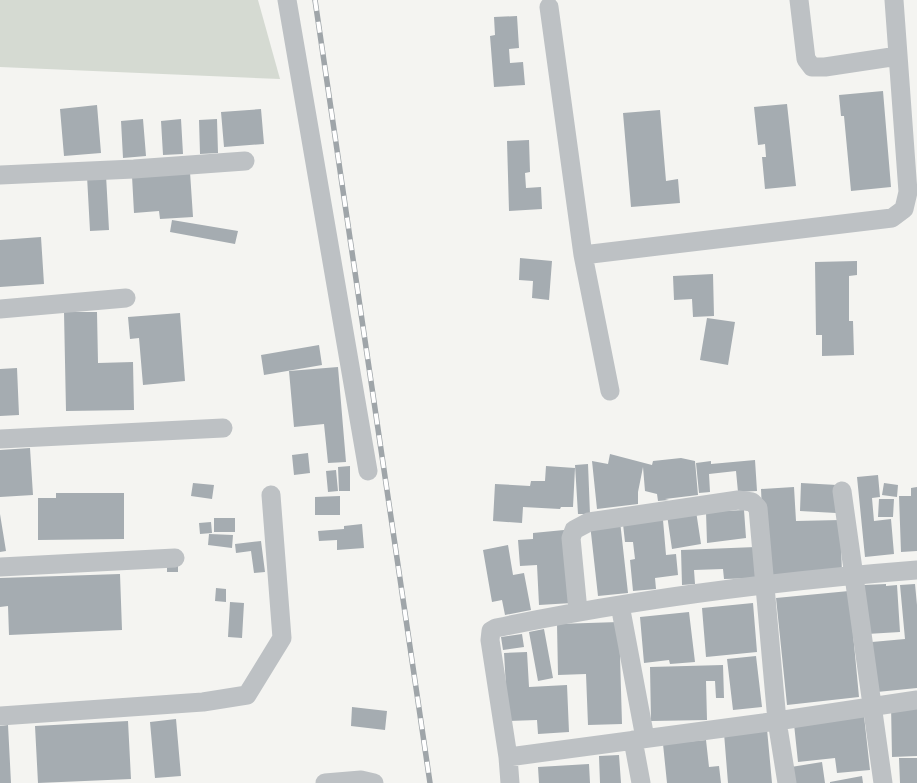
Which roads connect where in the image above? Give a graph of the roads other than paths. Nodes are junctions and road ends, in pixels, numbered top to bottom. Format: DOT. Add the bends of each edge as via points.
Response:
graph roads {
  1 [pos="287,0"];
  2 [pos="799,0"];
  3 [pos="894,0"];
  4 [pos="549,8"];
  5 [pos="898,56"];
  6 [pos="245,161"];
  7 [pos="0,176"];
  8 [pos="583,255"];
  9 [pos="126,298"];
  10 [pos="0,309"];
  11 [pos="610,392"];
  12 [pos="223,428"];
  13 [pos="0,439"];
  14 [pos="368,471"];
  15 [pos="842,491"];
  16 [pos="271,495"];
  17 [pos="175,558"];
  18 [pos="0,567"];
  19 [pos="917,570"];
  20 [pos="855,575"];
  21 [pos="764,584"];
  22 [pos="620,605"];
  23 [pos="578,611"];
  24 [pos="917,700"];
  25 [pos="873,707"];
  26 [pos="0,716"];
  27 [pos="776,721"];
  28 [pos="639,739"];
  29 [pos="508,758"];
  30 [pos="325,783"];
  31 [pos="374,783"];
  32 [pos="510,783"];
  33 [pos="641,783"];
  34 [pos="787,783"];
  35 [pos="883,783"];
  1 -- 14 [label="street"];
  2 -- 5 [label="street" via="806,59 812,67"];
  3 -- 5 [label="street"];
  4 -- 8 [label="street"];
  5 -- 8 [label="street" via="908,192 904,209 892,218"];
  6 -- 7 [label="street"];
  8 -- 11 [label="street"];
  9 -- 10 [label="street"];
  12 -- 13 [label="street"];
  15 -- 20 [label="street"];
  16 -- 26 [label="street" via="282,638 247,695 203,702"];
  17 -- 18 [label="street"];
  19 -- 20 [label="street"];
  20 -- 21 [label="street"];
  20 -- 25 [label="street"];
  21 -- 22 [label="street"];
  21 -- 23 [label="street" via="758,508 752,502 738,500 589,522 574,530 571,538"];
  21 -- 27 [label="street"];
  22 -- 23 [label="street"];
  22 -- 28 [label="street"];
  23 -- 29 [label="street" via="491,631"];
  24 -- 25 [label="street"];
  25 -- 27 [label="street"];
  25 -- 35 [label="street"];
  27 -- 28 [label="street"];
  27 -- 34 [label="street"];
  28 -- 29 [label="street"];
  28 -- 33 [label="street"];
  29 -- 32 [label="street"];
  30 -- 31 [label="street" via="361,780"];
}
